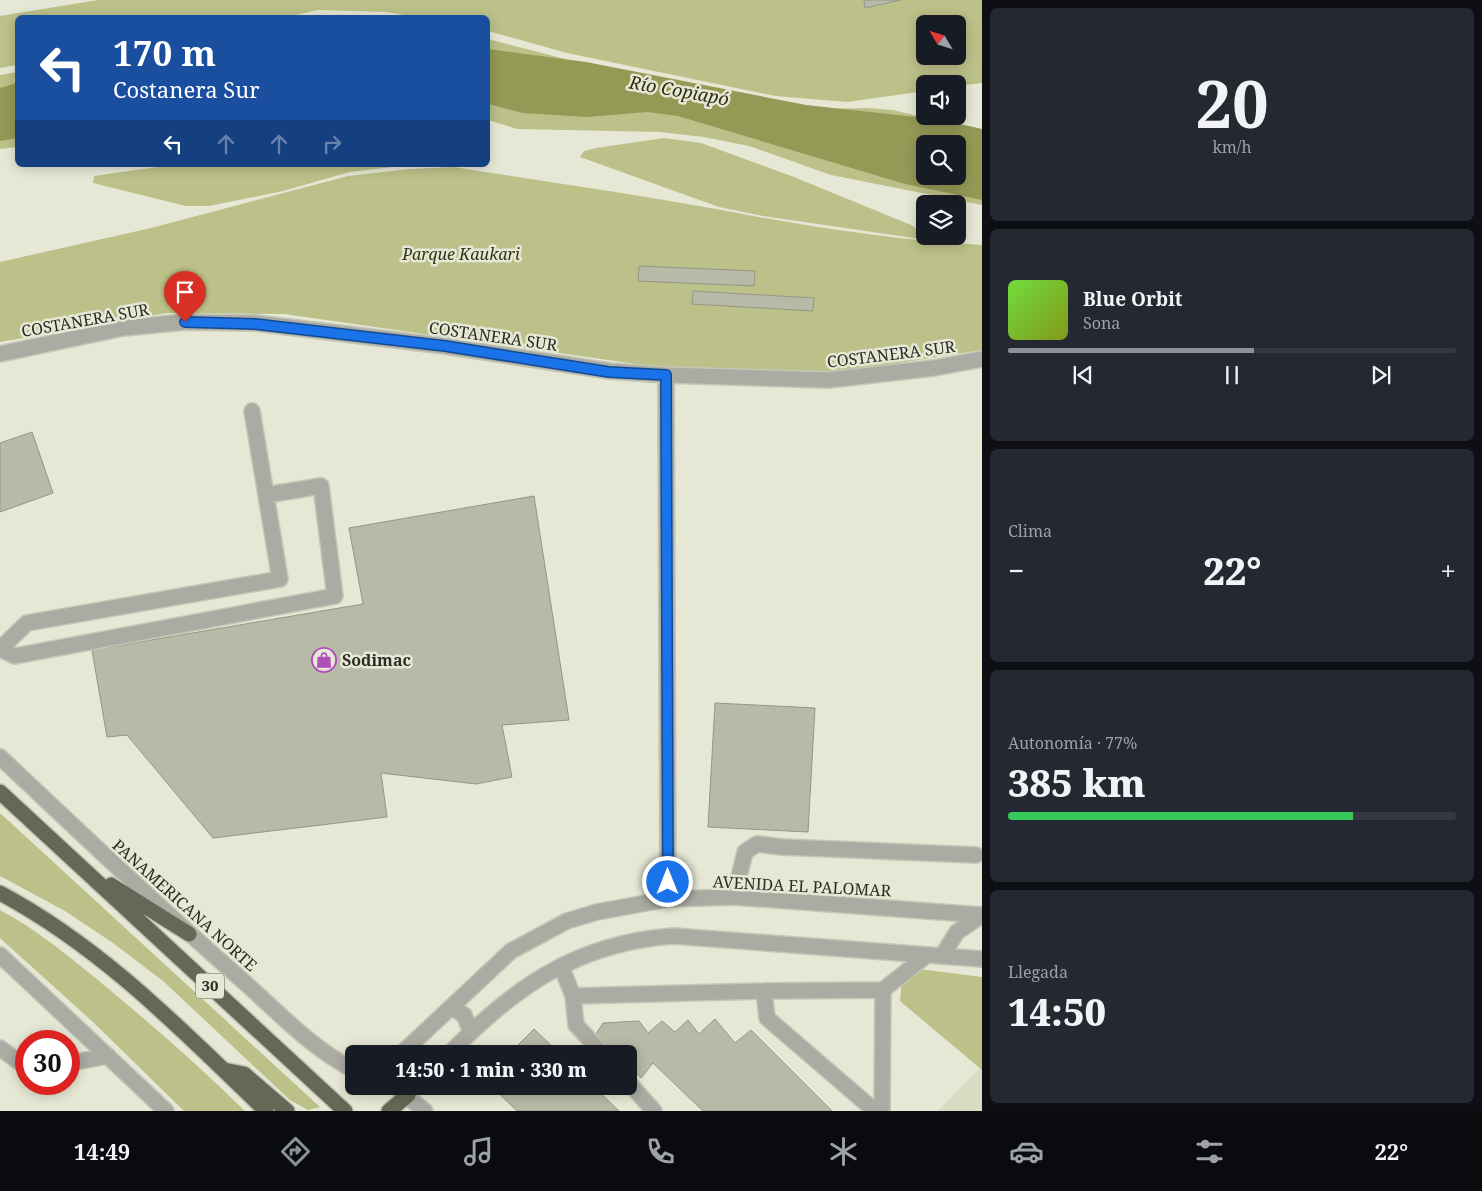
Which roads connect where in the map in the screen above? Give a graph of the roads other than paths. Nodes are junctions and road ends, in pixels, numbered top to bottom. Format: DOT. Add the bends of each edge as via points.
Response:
graph roads {
  1 [pos="0,354"];
  2 [pos="982,359"];
  3 [pos="666,375"];
  4 [pos="252,412"];
  5 [pos="266,495"];
  6 [pos="0,649"];
  7 [pos="0,757"];
  8 [pos="0,792"];
  9 [pos="976,855"];
  10 [pos="73,862"];
  11 [pos="0,893"];
  12 [pos="734,897"];
  13 [pos="668,899"];
  14 [pos="982,915"];
  15 [pos="189,934"];
  16 [pos="0,955"];
  17 [pos="934,956"];
  18 [pos="982,959"];
  19 [pos="561,966"];
  20 [pos="883,990"];
  21 [pos="764,991"];
  22 [pos="573,996"];
  23 [pos="451,1007"];
  24 [pos="471,1032"];
  25 [pos="411,1045"];
  26 [pos="458,1045"];
  27 [pos="594,1045"];
  28 [pos="0,1048"];
  29 [pos="108,1056"];
  30 [pos="15,1058"];
  31 [pos="80,1061"];
  32 [pos="345,1066"];
  33 [pos="223,1069"];
  34 [pos="637,1092"];
  35 [pos="408,1095"];
  36 [pos="415,1095"];
  37 [pos="166,1111"];
  38 [pos="266,1111"];
  39 [pos="287,1111"];
  40 [pos="346,1111"];
  41 [pos="389,1111"];
  42 [pos="425,1111"];
  43 [pos="654,1111"];
  44 [pos="875,1111"];
  45 [pos="882,1111"];
  1 -- 3 [label="street, COSTANERA SUR" via="123,328 185,322 255,324 445,346 609,372"];
  2 -- 3 [label="street, COSTANERA SUR" via="828,380"];
  3 -- 13 [label="street"];
  4 -- 5 [label="street"];
  5 -- 6 [label="street" via="280,580 27,623"];
  5 -- 6 [label="street" via="321,486 335,596 15,656"];
  7 -- 15 [label="street, PANAMERICANA NORTE"];
  8 -- 10 [label="highway, 30"];
  9 -- 12 [label="street" via="782,848 757,844 745,852"];
  10 -- 15 [label="highway"];
  10 -- 40 [label="highway, 30"];
  11 -- 33 [label="highway" via="29,908 114,969"];
  12 -- 13 [label="street, AVENIDA EL PALOMAR"];
  12 -- 14 [label="street, AVENIDA EL PALOMAR"];
  13 -- 23 [label="street, AVENIDA EL PALOMAR" via="567,921 511,952"];
  14 -- 17 [label="street" via="957,932"];
  15 -- 32 [label="street, PANAMERICANA NORTE" via="307,1038"];
  16 -- 29 [label="street"];
  17 -- 18 [label="street"];
  17 -- 19 [label="street" via="673,936 628,942"];
  17 -- 20 [label="street"];
  19 -- 22 [label="street"];
  19 -- 24 [label="street" via="512,995"];
  20 -- 21 [label="street"];
  20 -- 45 [label="street"];
  21 -- 22 [label="street"];
  21 -- 44 [label="street" via="767,1018"];
  22 -- 27 [label="street" via="576,1025"];
  23 -- 24 [label="street" via="464,1015"];
  23 -- 25 [label="street, AVENIDA EL PALOMAR"];
  24 -- 26 [label="street"];
  28 -- 30 [label="street"];
  29 -- 31 [label="street"];
  29 -- 37 [label="street"];
  33 -- 38 [label="highway"];
  33 -- 39 [label="highway" via="244,1074"];
  34 -- 43 [label="street"];
  35 -- 41 [label="highway"];
  36 -- 42 [label="street"];
}
